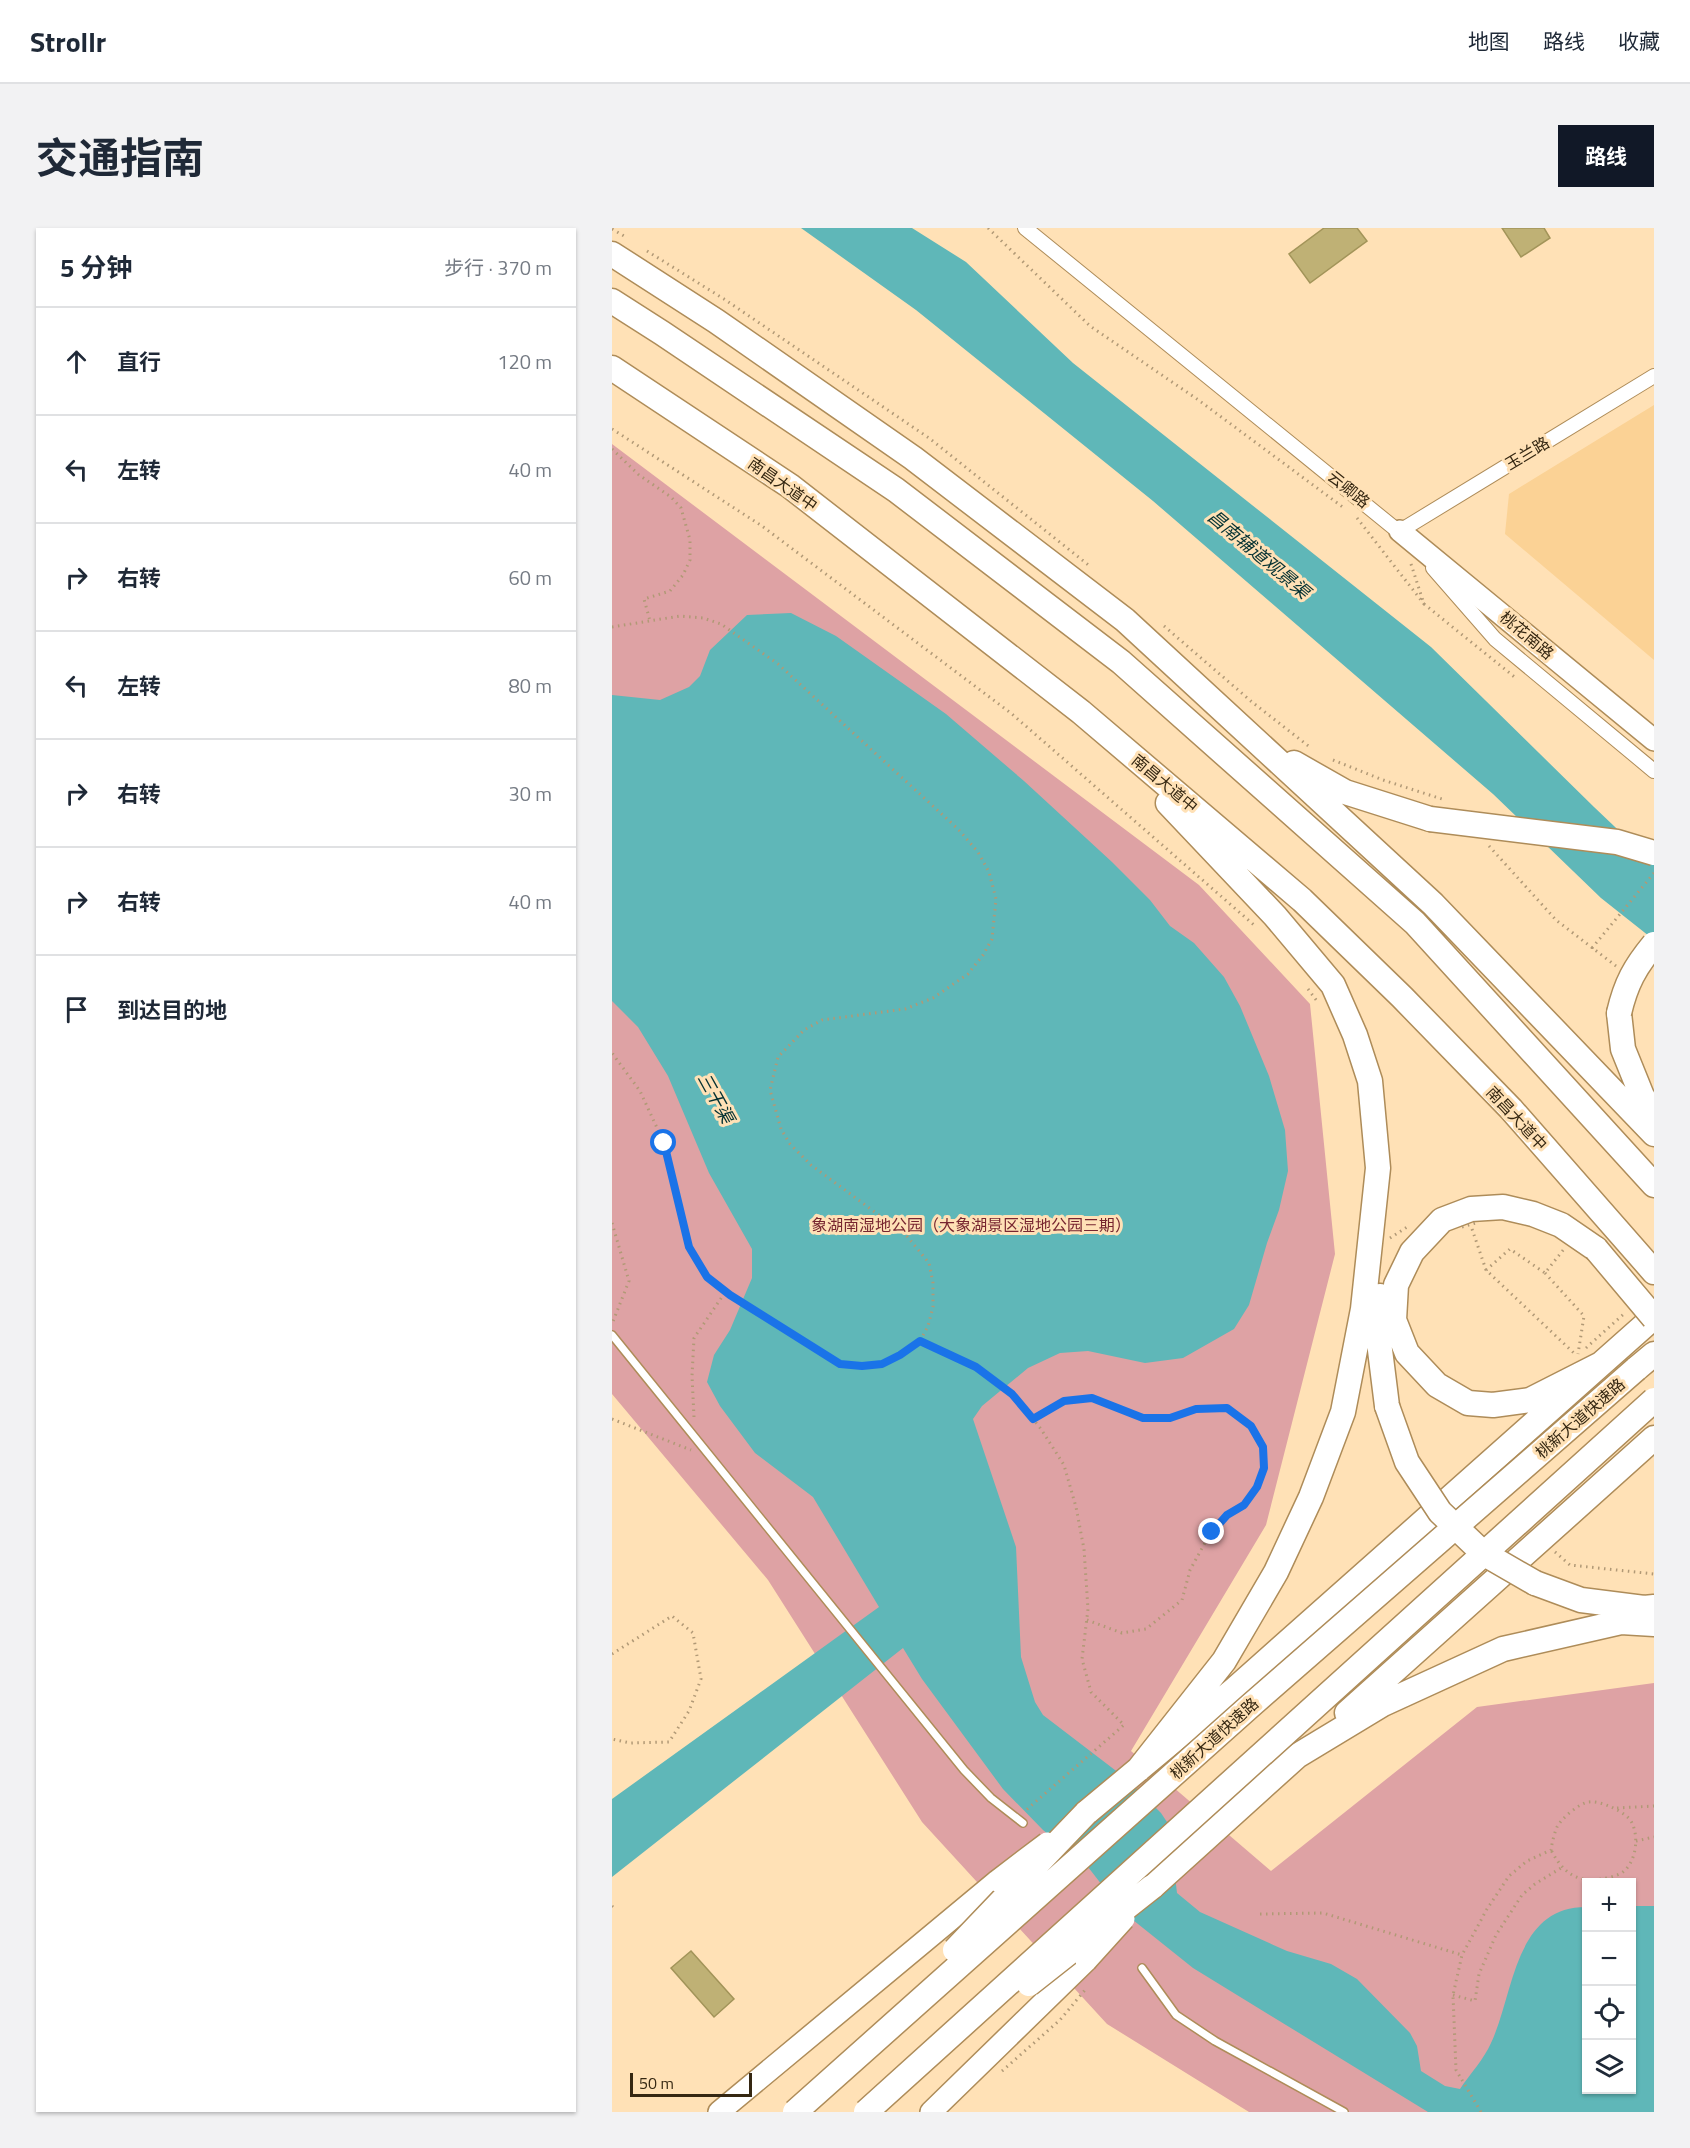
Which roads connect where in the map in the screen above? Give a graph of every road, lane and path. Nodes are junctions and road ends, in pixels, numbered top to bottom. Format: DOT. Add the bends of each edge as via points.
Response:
graph roads {
  1 [pos="988,228"];
  2 [pos="1025,228"];
  3 [pos="612,254"];
  4 [pos="612,301"];
  5 [pos="612,368"];
  6 [pos="1654,376"];
  7 [pos="612,429"];
  8 [pos="612,449"];
  9 [pos="1347,510"];
  10 [pos="1356,518"];
  11 [pos="1400,531"];
  12 [pos="1424,604"];
  13 [pos="1125,620"];
  14 [pos="651,621"];
  15 [pos="612,627"];
  16 [pos="1081,712"];
  17 [pos="1654,740"];
  18 [pos="1654,771"];
  19 [pos="1654,854"];
  20 [pos="1654,873"];
  21 [pos="1258,929"];
  22 [pos="1654,944"];
  23 [pos="1592,949"];
  24 [pos="1302,981"];
  25 [pos="1322,1008"];
  26 [pos="612,1053"];
  27 [pos="1654,1115"];
  28 [pos="1654,1134"];
  29 [pos="1378,1168"];
  30 [pos="1654,1185"];
  31 [pos="1469,1221"];
  32 [pos="1479,1222"];
  33 [pos="612,1223"];
  34 [pos="1455,1229"];
  35 [pos="1568,1244"];
  36 [pos="1486,1270"];
  37 [pos="1654,1272"];
  38 [pos="1545,1273"];
  39 [pos="726,1291"];
  40 [pos="1629,1310"];
  41 [pos="1654,1317"];
  42 [pos="612,1324"];
  43 [pos="612,1335"];
  44 [pos="920,1341"];
  45 [pos="1578,1356"];
  46 [pos="1569,1361"];
  47 [pos="1645,1361"];
  48 [pos="1601,1364"];
  49 [pos="1654,1400"];
  50 [pos="612,1419"];
  51 [pos="1033,1419"];
  52 [pos="694,1436"];
  53 [pos="1654,1438"];
  54 [pos="713,1459"];
  55 [pos="1552,1549"];
  56 [pos="1654,1574"];
  57 [pos="1654,1607"];
  58 [pos="1087,1620"];
  59 [pos="1654,1624"];
  60 [pos="612,1654"];
  61 [pos="612,1739"];
  62 [pos="1297,1756"];
  63 [pos="1138,1770"];
  64 [pos="1654,1806"];
  65 [pos="1614,1809"];
  66 [pos="1086,1813"];
  67 [pos="1017,1818"];
  68 [pos="1023,1823"];
  69 [pos="1654,1838"];
  70 [pos="1636,1841"];
  71 [pos="1551,1850"];
  72 [pos="1561,1868"];
  73 [pos="1152,1887"];
  74 [pos="1260,1914"];
  75 [pos="1462,1955"];
  76 [pos="1142,1968"];
  77 [pos="1088,1986"];
  78 [pos="1453,1995"];
  79 [pos="999,2074"];
  80 [pos="831,2080"];
  81 [pos="719,2112"];
  82 [pos="795,2112"];
  83 [pos="867,2112"];
  84 [pos="931,2112"];
  85 [pos="1344,2112"];
  86 [pos="1482,2112"];
  1 -- 9 [label="path" via="1090,326"];
  2 -- 11 [label="street, 云卿路"];
  3 -- 13 [label="highway" via="913,458"];
  4 -- 30 [label="highway" via="896,490 1121,662 1415,923"];
  5 -- 16 [label="highway, 南昌大道中" via="790,486"];
  6 -- 11 [label="street, 玉兰路"];
  7 -- 21 [label="path" via="762,526 1012,714"];
  8 -- 14 [label="path" via="681,508 690,540 690,560 683,575 670,591 644,599"];
  10 -- 12 [label="path"];
  11 -- 17 [label="main road, 桃花南路"];
  11 -- 18 [label="street, 云卿路" via="1495,639"];
  13 -- 19 [label="highway, bridge" via="1283,756 1345,792 1430,819 1617,842"];
  13 -- 28 [label="highway" via="1433,904"];
  14 -- 15 [label="path"];
  14 -- 44 [label="path" via="680,616 721,624 778,664 958,829 989,872 996,899 992,939 968,974 933,998 905,1009 822,1020 804,1030 778,1057 770,1090 781,1129 790,1144 810,1165 906,1235 929,1263 933,1307"];
  16 -- 29 [label="highway" via="1275,916 1333,985 1370,1081"];
  16 -- 37 [label="highway, 南昌大道中" via="1302,900 1402,997 1511,1109"];
  20 -- 23 [label="path"];
  22 -- 27 [label="highway, bridge" via="1635,968 1619,1013 1623,1049"];
  24 -- 25 [label="path"];
  26 -- 39 [label="path" via="640,1091 664,1143 689,1247 707,1277"];
  29 -- 57 [label="highway, bridge" via="1379,1342 1387,1406 1407,1462 1440,1512 1483,1553 1535,1583 1581,1600"];
  29 -- 63 [label="highway" via="1363,1309 1343,1412 1311,1497 1276,1572 1224,1660"];
  31 -- 36 [label="path"];
  32 -- 34 [label="path, bridge"];
  33 -- 42 [label="path" via="629,1281"];
  35 -- 38 [label="path"];
  36 -- 38 [label="path" via="1510,1249"];
  36 -- 45 [label="path"];
  38 -- 45 [label="path" via="1584,1316"];
  39 -- 44 [label="path" via="840,1364 882,1364"];
  39 -- 52 [label="path" via="694,1338"];
  40 -- 45 [label="path"];
  41 -- 48 [label="highway"];
  41 -- 48 [label="highway, bridge" via="1596,1249 1561,1225 1503,1207 1471,1209 1442,1220 1412,1252 1396,1285 1394,1320 1407,1353 1437,1385 1468,1403 1494,1405 1530,1400"];
  43 -- 52 [label="lane"];
  44 -- 51 [label="path" via="976,1367 1012,1394"];
  45 -- 46 [label="path"];
  47 -- 80 [label="highway, 桃新大道快速路, bridge"];
  48 -- 63 [label="highway" via="1235,1689"];
  49 -- 83 [label="highway, bridge"];
  50 -- 54 [label="path"];
  51 -- 58 [label="path" via="1064,1465 1076,1507 1084,1550"];
  51 -- 58 [label="path" via="1064,1401 1092,1398 1143,1418 1170,1418 1196,1409 1227,1408 1251,1426 1263,1447 1264,1468 1257,1487 1244,1505 1227,1515 1199,1551 1182,1600 1146,1629 1122,1633"];
  52 -- 54 [label="lane"];
  53 -- 62 [label="highway"];
  54 -- 67 [label="lane" via="964,1770"];
  55 -- 56 [label="path" via="1570,1564"];
  58 -- 67 [label="path" via="1082,1659 1091,1692 1124,1725"];
  59 -- 62 [label="highway" via="1621,1622 1503,1649 1383,1704"];
  60 -- 61 [label="path" via="672,1616 693,1633 701,1679 689,1711 669,1742 630,1743"];
  62 -- 73 [label="highway"];
  63 -- 66 [label="highway"];
  64 -- 65 [label="path"];
  65 -- 70 [label="path" via="1632,1822"];
  65 -- 71 [label="path" via="1587,1801 1557,1826"];
  66 -- 80 [label="highway, bridge"];
  66 -- 81 [label="main road, bridge" via="997,1881"];
  67 -- 68 [label="lane"];
  69 -- 70 [label="path"];
  70 -- 72 [label="path" via="1624,1872 1592,1880"];
  71 -- 72 [label="path"];
  71 -- 75 [label="path" via="1527,1861 1509,1876"];
  72 -- 78 [label="path" via="1522,1895 1496,1935 1479,1974 1475,2001"];
  73 -- 83 [label="highway, bridge"];
  73 -- 84 [label="main road, bridge" via="1086,1961"];
  74 -- 75 [label="path" via="1323,1913"];
  75 -- 78 [label="path"];
  76 -- 85 [label="lane" via="1176,2015 1215,2041"];
  77 -- 79 [label="path" via="1060,2020"];
  78 -- 86 [label="path" via="1456,2070"];
  80 -- 82 [label="highway, 桃新大道快速路, bridge"];
}
